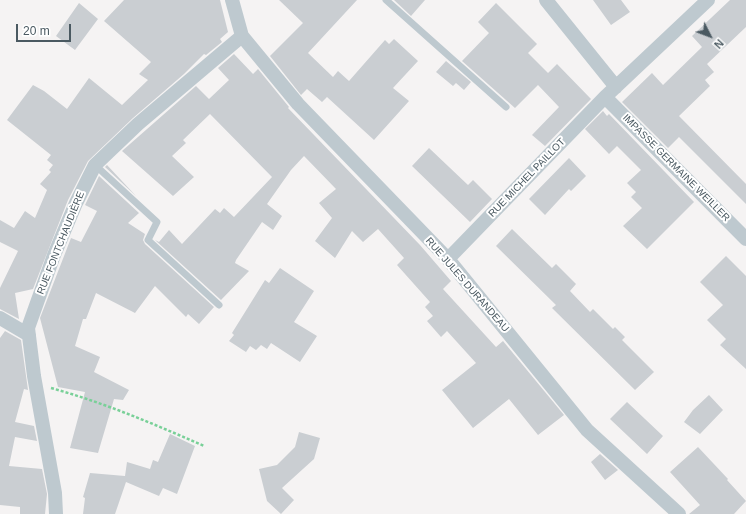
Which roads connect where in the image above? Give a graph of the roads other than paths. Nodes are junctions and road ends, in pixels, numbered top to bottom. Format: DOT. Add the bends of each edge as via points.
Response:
graph roads {
  1 [pos="232,0"];
  2 [pos="386,0"];
  3 [pos="546,0"];
  4 [pos="708,0"];
  5 [pos="242,36"];
  6 [pos="616,87"];
  7 [pos="606,97"];
  8 [pos="506,107"];
  9 [pos="95,165"];
  10 [pos="746,239"];
  11 [pos="448,259"];
  12 [pos="219,305"];
  13 [pos="0,318"];
  14 [pos="29,335"];
  15 [pos="56,514"];
  16 [pos="679,514"];
  1 -- 5 [label="street"];
  2 -- 8 [label="lane"];
  3 -- 6 [label="street"];
  4 -- 6 [label="street, RUE MICHEL PAILLOT"];
  5 -- 9 [label="street, RUE FONTCHAUDIÈRE" via="138,124"];
  5 -- 11 [label="street, RUE JULES DURANDEAU" via="298,104"];
  6 -- 7 [label="street, RUE MICHEL PAILLOT"];
  7 -- 10 [label="street, IMPASSE GERMAINE WEILLER"];
  7 -- 11 [label="street, RUE MICHEL PAILLOT"];
  9 -- 12 [label="lane" via="157,222 148,240"];
  9 -- 14 [label="street, RUE FONTCHAUDIÈRE" via="54,255 28,328"];
  11 -- 16 [label="street, RUE JULES DURANDEAU" via="587,430"];
  13 -- 14 [label="street"];
  14 -- 15 [label="street, RUE FONTCHAUDIÈRE" via="55,493"];
}
